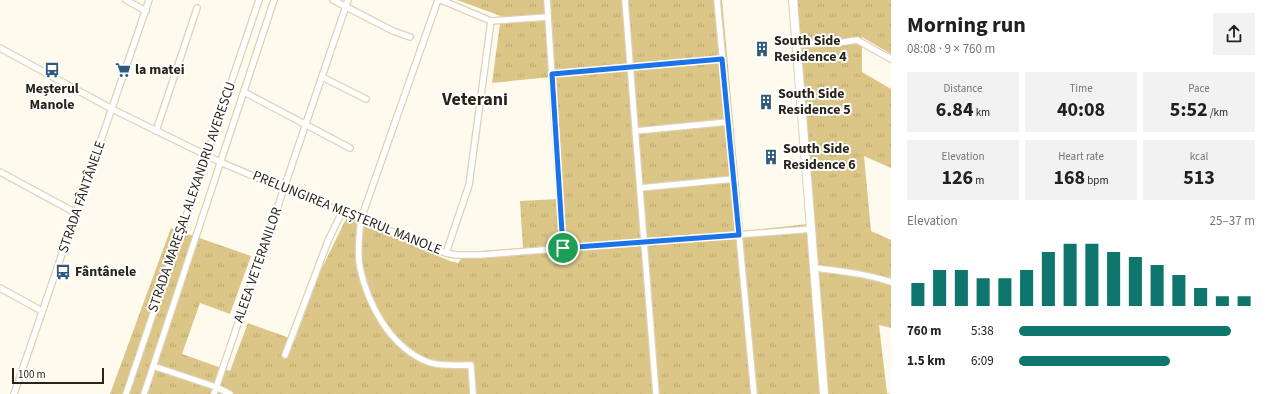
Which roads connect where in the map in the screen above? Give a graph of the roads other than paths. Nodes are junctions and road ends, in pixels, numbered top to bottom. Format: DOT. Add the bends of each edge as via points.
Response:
graph roads {
  1 [pos="126,0"];
  2 [pos="149,0"];
  3 [pos="259,0"];
  4 [pos="274,0"];
  5 [pos="333,0"];
  6 [pos="348,0"];
  7 [pos="439,0"];
  8 [pos="547,0"];
  9 [pos="625,0"];
  10 [pos="717,0"];
  11 [pos="793,0"];
  12 [pos="346,7"];
  13 [pos="197,8"];
  14 [pos="146,11"];
  15 [pos="548,17"];
  16 [pos="491,21"];
  17 [pos="410,37"];
  18 [pos="796,46"];
  19 [pos="0,48"];
  20 [pos="722,59"];
  21 [pos="891,59"];
  22 [pos="630,67"];
  23 [pos="552,74"];
  24 [pos="322,77"];
  25 [pos="244,92"];
  26 [pos="366,99"];
  27 [pos="112,109"];
  28 [pos="728,122"];
  29 [pos="306,125"];
  30 [pos="156,131"];
  31 [pos="636,131"];
  32 [pos="350,148"];
  33 [pos="205,155"];
  34 [pos="220,162"];
  35 [pos="0,172"];
  36 [pos="734,180"];
  37 [pos="640,188"];
  38 [pos="284,189"];
  39 [pos="76,212"];
  40 [pos="342,212"];
  41 [pos="361,219"];
  42 [pos="812,229"];
  43 [pos="739,235"];
  44 [pos="645,242"];
  45 [pos="563,248"];
  46 [pos="446,253"];
  47 [pos="815,268"];
  48 [pos="891,282"];
  49 [pos="0,288"];
  50 [pos="42,311"];
  51 [pos="286,355"];
  52 [pos="153,366"];
  53 [pos="216,387"];
  54 [pos="14,394"];
  55 [pos="126,394"];
  56 [pos="144,394"];
  57 [pos="214,394"];
  58 [pos="230,394"];
  59 [pos="473,394"];
  60 [pos="656,394"];
  61 [pos="754,394"];
  62 [pos="824,394"];
  1 -- 14 [label="street"];
  2 -- 14 [label="street, STRADA FÂNTÂNELE"];
  3 -- 33 [label="street, STRADA MAREȘAL ALEXANDRU AVERESCU"];
  4 -- 25 [label="street, STRADA MAREȘAL ALEXANDRU AVERESCU"];
  5 -- 12 [label="street"];
  6 -- 12 [label="street, ALEEA VETERANILOR"];
  7 -- 16 [label="street"];
  7 -- 41 [label="street"];
  8 -- 15 [label="street"];
  9 -- 22 [label="street"];
  10 -- 20 [label="street"];
  11 -- 18 [label="main road"];
  12 -- 17 [label="street" via="392,31"];
  12 -- 24 [label="street, ALEEA VETERANILOR"];
  13 -- 30 [label="street"];
  14 -- 27 [label="street, STRADA FÂNTÂNELE"];
  15 -- 16 [label="street"];
  15 -- 23 [label="street"];
  16 -- 46 [label="street" via="469,185"];
  18 -- 21 [label="street" via="857,40"];
  18 -- 42 [label="main road"];
  19 -- 27 [label="street, PRELUNGIREA MEȘTERUL MANOLE"];
  20 -- 22 [label="street"];
  20 -- 28 [label="street"];
  22 -- 23 [label="street"];
  22 -- 31 [label="street"];
  23 -- 45 [label="street"];
  24 -- 26 [label="street"];
  24 -- 29 [label="street, ALEEA VETERANILOR"];
  25 -- 29 [label="street"];
  25 -- 34 [label="street, STRADA MAREȘAL ALEXANDRU AVERESCU"];
  27 -- 30 [label="street, PRELUNGIREA MEȘTERUL MANOLE"];
  27 -- 39 [label="street, STRADA FÂNTÂNELE"];
  28 -- 31 [label="street"];
  28 -- 36 [label="street"];
  29 -- 32 [label="street"];
  29 -- 38 [label="street, ALEEA VETERANILOR"];
  30 -- 33 [label="street, PRELUNGIREA MEȘTERUL MANOLE"];
  31 -- 37 [label="street"];
  33 -- 34 [label="street, PRELUNGIREA MEȘTERUL MANOLE"];
  33 -- 55 [label="street, STRADA MAREȘAL ALEXANDRU AVERESCU"];
  34 -- 38 [label="street, PRELUNGIREA MEȘTERUL MANOLE"];
  34 -- 52 [label="street, STRADA MAREȘAL ALEXANDRU AVERESCU"];
  35 -- 39 [label="street"];
  36 -- 37 [label="street"];
  36 -- 43 [label="street"];
  37 -- 44 [label="street"];
  38 -- 40 [label="street, PRELUNGIREA MEȘTERUL MANOLE"];
  38 -- 53 [label="street, ALEEA VETERANILOR"];
  39 -- 50 [label="street, STRADA FÂNTÂNELE"];
  40 -- 41 [label="street, PRELUNGIREA MEȘTERUL MANOLE"];
  40 -- 51 [label="street" via="328,241"];
  41 -- 46 [label="street, PRELUNGIREA MEȘTERUL MANOLE"];
  41 -- 59 [label="street" via="360,268 371,303 387,330 404,347 423,360 444,366 471,365"];
  42 -- 43 [label="street, PRELUNGIREA MEȘTERUL MANOLE"];
  42 -- 47 [label="main road"];
  43 -- 44 [label="street, PRELUNGIREA MEȘTERUL MANOLE"];
  43 -- 61 [label="street"];
  44 -- 45 [label="street, PRELUNGIREA MEȘTERUL MANOLE"];
  44 -- 60 [label="street"];
  45 -- 46 [label="street, PRELUNGIREA MEȘTERUL MANOLE" via="468,255"];
  47 -- 48 [label="street" via="865,274"];
  47 -- 62 [label="main road"];
  49 -- 50 [label="street"];
  50 -- 54 [label="street, STRADA FÂNTÂNELE"];
  52 -- 53 [label="street"];
  52 -- 56 [label="street, STRADA MAREȘAL ALEXANDRU AVERESCU"];
  53 -- 57 [label="street, ALEEA VETERANILOR"];
  53 -- 58 [label="street"];
}
